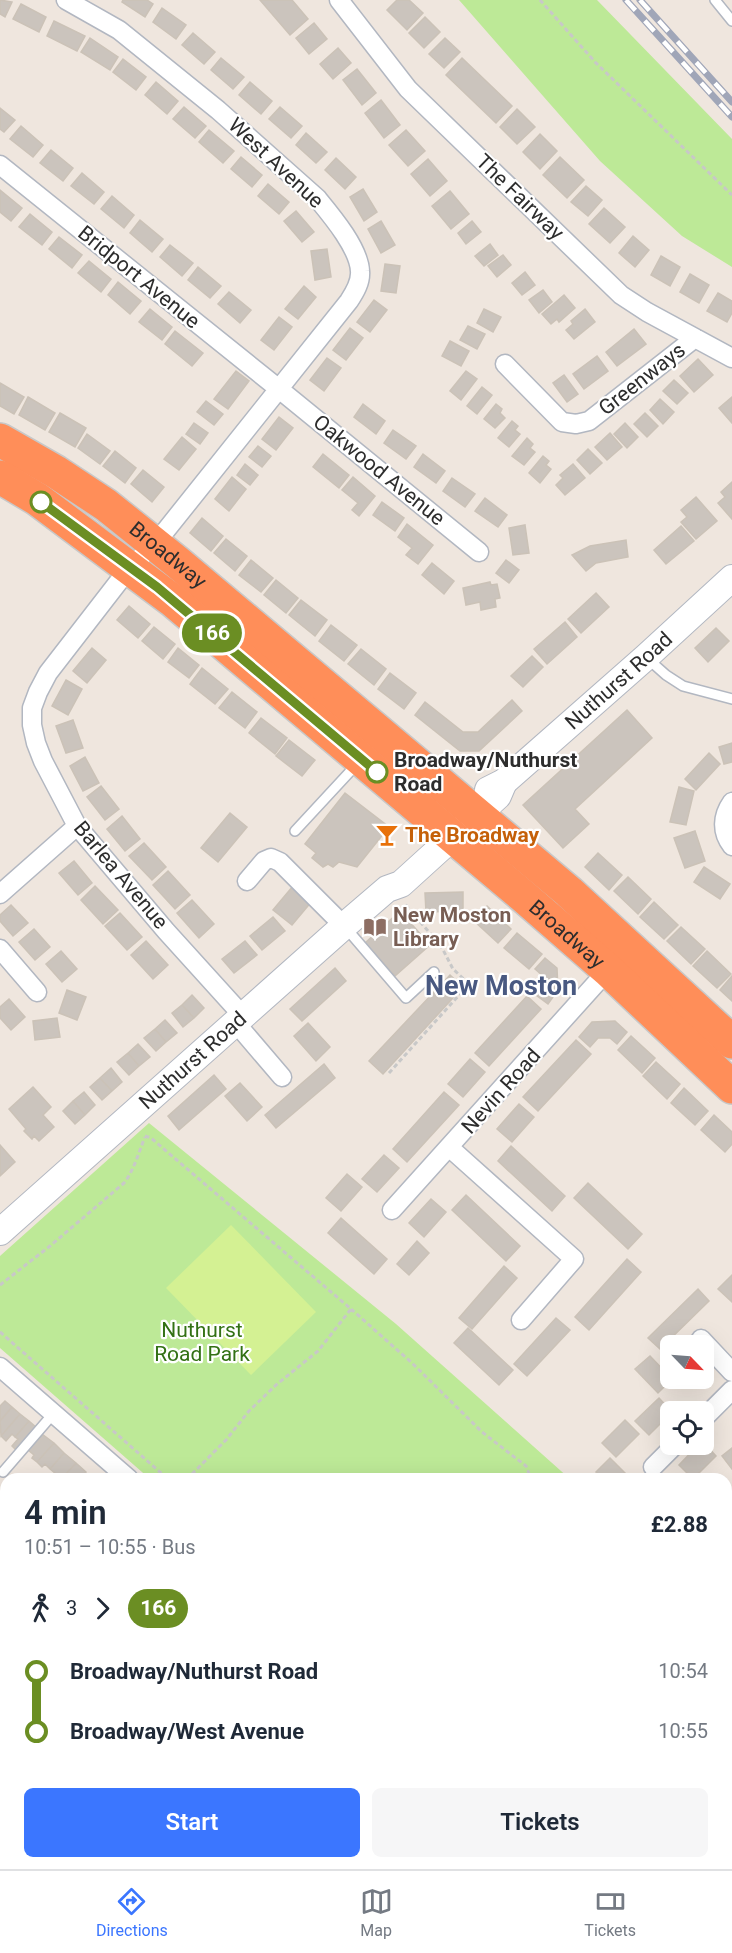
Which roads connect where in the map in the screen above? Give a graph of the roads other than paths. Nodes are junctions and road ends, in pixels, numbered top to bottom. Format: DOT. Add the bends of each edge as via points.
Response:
graph roads {
  1 [pos="66,0"];
  2 [pos="339,0"];
  3 [pos="715,0"];
  4 [pos="732,21"];
  5 [pos="0,165"];
  6 [pos="695,338"];
  7 [pos="732,358"];
  8 [pos="506,364"];
  9 [pos="279,389"];
  10 [pos="0,440"];
  11 [pos="0,477"];
  12 [pos="155,544"];
  13 [pos="479,552"];
  14 [pos="130,567"];
  15 [pos="732,578"];
  16 [pos="646,657"];
  17 [pos="732,699"];
  18 [pos="362,759"];
  19 [pos="510,776"];
  20 [pos="732,802"];
  21 [pos="472,811"];
  22 [pos="76,826"];
  23 [pos="295,831"];
  24 [pos="448,833"];
  25 [pos="510,842"];
  26 [pos="732,846"];
  27 [pos="247,881"];
  28 [pos="0,894"];
  29 [pos="344,926"];
  30 [pos="0,950"];
  31 [pos="608,970"];
  32 [pos="434,972"];
  33 [pos="37,992"];
  34 [pos="239,1019"];
  35 [pos="732,1042"];
  36 [pos="282,1077"];
  37 [pos="732,1087"];
  38 [pos="450,1148"];
  39 [pos="392,1210"];
  40 [pos="0,1232"];
  41 [pos="520,1320"];
  42 [pos="714,1353"];
  43 [pos="0,1367"];
  44 [pos="732,1372"];
  45 [pos="732,1390"];
  46 [pos="714,1408"];
  47 [pos="53,1414"];
  48 [pos="665,1455"];
  49 [pos="653,1467"];
  50 [pos="1,1471"];
  51 [pos="122,1473"];
  1 -- 9 [label="street, West Avenue" via="119,30 218,110 317,198 350,244 360,270 356,290"];
  2 -- 6 [label="street, The Fairway" via="408,88 621,295"];
  3 -- 4 [label="lane"];
  5 -- 9 [label="street, Bridport Avenue"];
  6 -- 7 [label="street, The Fairway"];
  6 -- 8 [label="street, Greenways" via="589,421 576,424 562,422"];
  9 -- 12 [label="street, West Avenue"];
  9 -- 13 [label="street, Oakwood Avenue"];
  10 -- 12 [label="highway, Broadway" via="106,505"];
  11 -- 14 [label="highway, Broadway"];
  12 -- 14 [label="street, Barlea Avenue"];
  12 -- 21 [label="highway, Broadway"];
  14 -- 18 [label="highway, Broadway"];
  14 -- 22 [label="street, Barlea Avenue" via="48,673 32,708 36,743"];
  15 -- 16 [label="street, Nuthurst Road"];
  16 -- 17 [label="lane" via="683,686"];
  16 -- 19 [label="street, Nuthurst Road"];
  18 -- 23 [label="lane"];
  18 -- 24 [label="highway, Broadway"];
  19 -- 21 [label="street, Nuthurst Road" via="489,789"];
  19 -- 25 [label="street" via="503,817"];
  20 -- 26 [label="street" via="724,826"];
  21 -- 24 [label="street, Nuthurst Road"];
  21 -- 25 [label="highway, Broadway"];
  22 -- 28 [label="street"];
  22 -- 34 [label="street, Barlea Avenue"];
  24 -- 29 [label="street, Nuthurst Road" via="401,884 387,889"];
  24 -- 31 [label="highway, Broadway"];
  25 -- 35 [label="highway, Broadway" via="625,941"];
  27 -- 29 [label="street" via="264,861 272,858"];
  29 -- 32 [label="lane" via="406,998"];
  29 -- 34 [label="street, Nuthurst Road"];
  30 -- 33 [label="street"];
  31 -- 37 [label="highway, Broadway"];
  31 -- 38 [label="street, Nevin Road"];
  34 -- 36 [label="street, Barlea Avenue"];
  34 -- 40 [label="street, Nuthurst Road"];
  38 -- 39 [label="street, Nevin Road"];
  38 -- 41 [label="street" via="574,1259"];
  42 -- 44 [label="street"];
  43 -- 47 [label="street"];
  45 -- 46 [label="street"];
  47 -- 50 [label="lane"];
  47 -- 51 [label="street"];
  48 -- 49 [label="street"];
}
